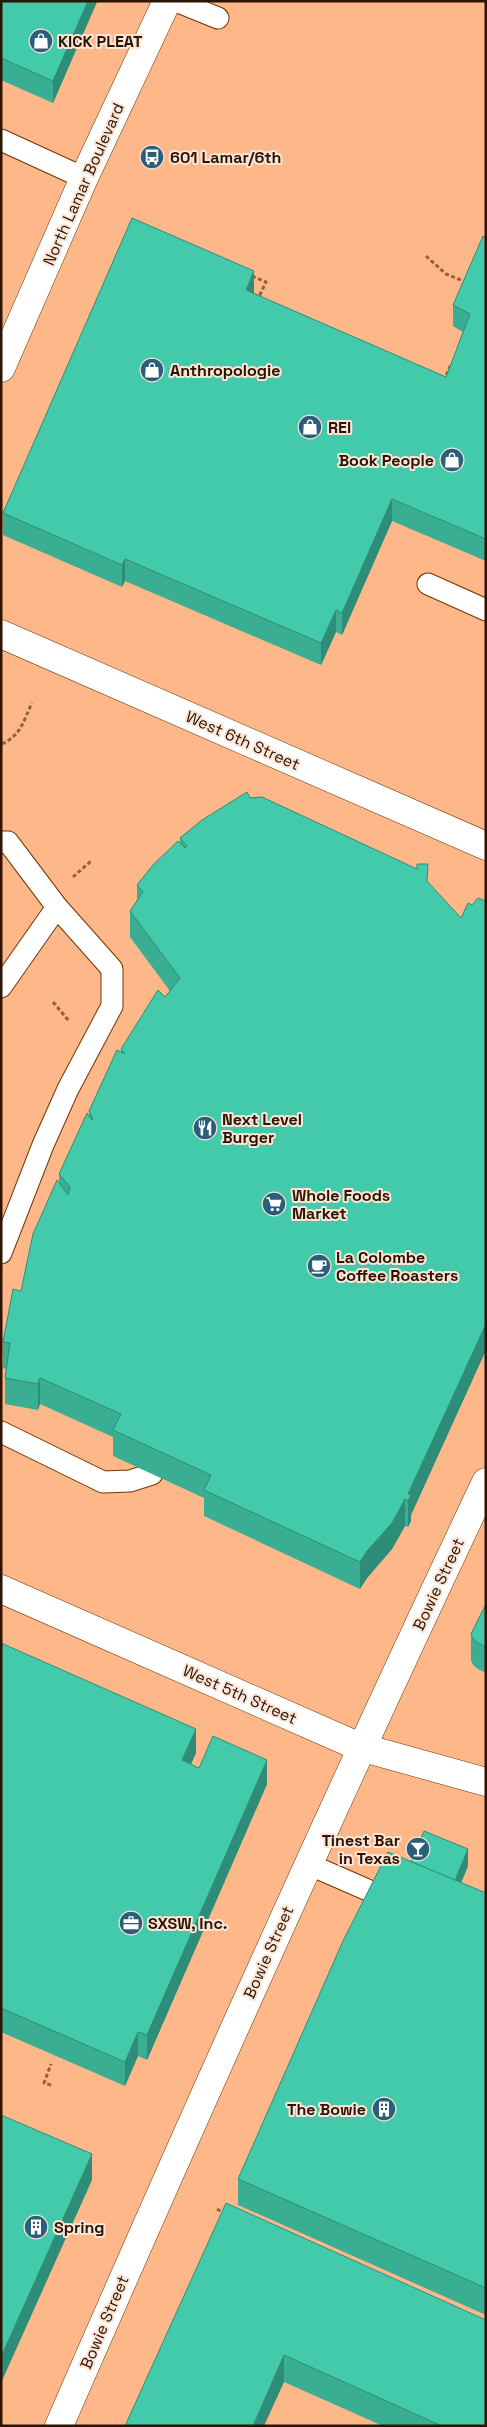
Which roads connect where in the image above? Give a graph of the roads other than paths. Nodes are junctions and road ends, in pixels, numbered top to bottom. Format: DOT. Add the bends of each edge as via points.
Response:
graph roads {
  1 [pos="167,1"];
  2 [pos="176,1"];
  3 [pos="218,18"];
  4 [pos="1,140"];
  5 [pos="84,178"];
  6 [pos="1,368"];
  7 [pos="428,584"];
  8 [pos="486,610"];
  9 [pos="1,634"];
  10 [pos="1,842"];
  11 [pos="486,846"];
  12 [pos="57,907"];
  13 [pos="1,987"];
  14 [pos="1,1253"];
  15 [pos="1,1432"];
  16 [pos="152,1474"];
  17 [pos="486,1482"];
  18 [pos="1,1589"];
  19 [pos="360,1747"];
  20 [pos="486,1782"];
  21 [pos="308,1864"];
  22 [pos="414,1910"];
  23 [pos="59,2426"];
  1 -- 5 [label="main road, North Lamar Boulevard"];
  2 -- 3 [label="lane"];
  4 -- 5 [label="lane"];
  5 -- 6 [label="main road, North Lamar Boulevard"];
  7 -- 8 [label="lane"];
  9 -- 11 [label="main road, West 6th Street"];
  10 -- 12 [label="lane" via="8,842"];
  12 -- 13 [label="lane"];
  12 -- 14 [label="lane" via="112,969 112,1006 46,1137"];
  15 -- 16 [label="lane" via="102,1482 130,1481"];
  17 -- 19 [label="main road, Bowie Street"];
  18 -- 19 [label="main road, West 5th Street"];
  19 -- 20 [label="main road, West 5th Street"];
  19 -- 21 [label="main road, Bowie Street"];
  21 -- 22 [label="lane"];
  21 -- 23 [label="main road, Bowie Street"];
}
